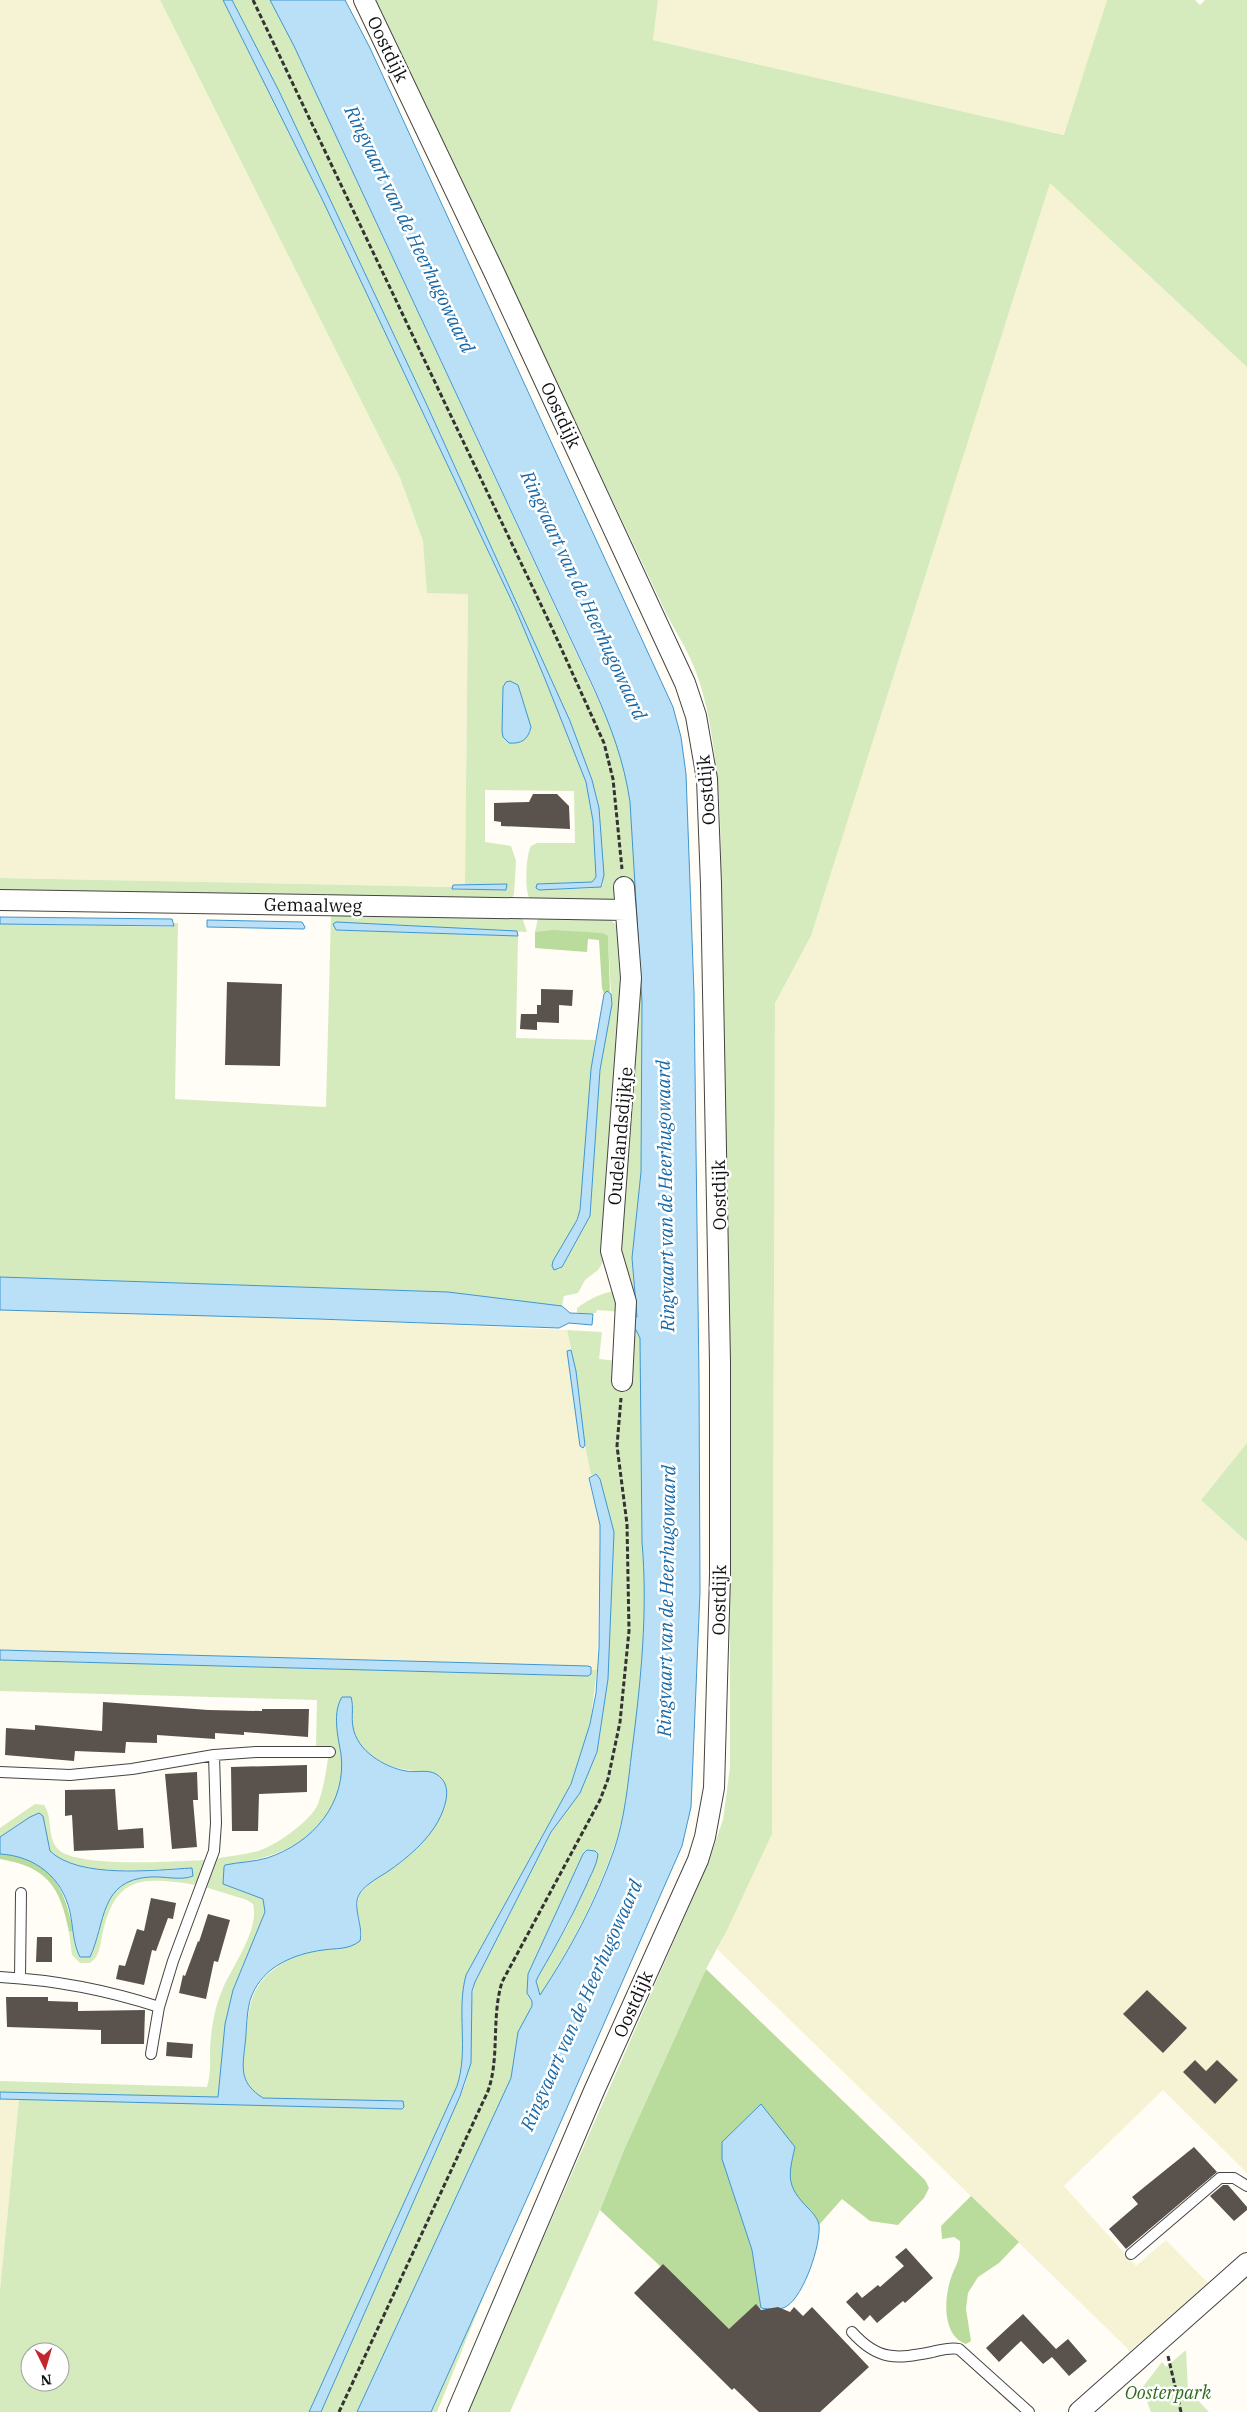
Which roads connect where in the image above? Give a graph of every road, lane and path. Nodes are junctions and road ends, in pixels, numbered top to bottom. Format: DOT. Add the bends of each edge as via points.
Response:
graph roads {
  1 [pos="253,0"];
  2 [pos="364,0"];
  3 [pos="624,887"];
  4 [pos="0,900"];
  5 [pos="626,910"];
  6 [pos="622,1382"];
  7 [pos="330,1752"];
  8 [pos="214,1756"];
  9 [pos="0,1772"];
  10 [pos="22,1893"];
  11 [pos="0,1977"];
  12 [pos="20,1978"];
  13 [pos="159,2007"];
  14 [pos="151,2054"];
  15 [pos="1247,2186"];
  16 [pos="1131,2254"];
  17 [pos="1247,2263"];
  18 [pos="852,2332"];
  19 [pos="1165,2336"];
  20 [pos="339,2412"];
  21 [pos="457,2412"];
  22 [pos="1029,2412"];
  23 [pos="1079,2412"];
  24 [pos="1181,2412"];
  1 -- 3 [label="path" via="604,743 614,779"];
  2 -- 21 [label="street, Oostdijk" via="686,683 696,716 707,778 720,1241 720,1575 711,1811 698,1860 594,2091"];
  3 -- 5 [label="street, Oudelandsdijkje"];
  4 -- 5 [label="street, Gemaalweg"];
  5 -- 6 [label="street, Oudelandsdijkje" via="631,978 629,1031 610,1251 626,1302"];
  6 -- 20 [label="path" via="617,1446 627,1524 630,1631 620,1722 608,1778 600,1800 502,1982 488,2091"];
  7 -- 8 [label="lane" via="256,1752"];
  8 -- 9 [label="lane" via="97,1773 46,1775"];
  8 -- 13 [label="lane" via="214,1851"];
  10 -- 12 [label="lane"];
  11 -- 12 [label="lane"];
  12 -- 13 [label="lane" via="67,1983"];
  13 -- 14 [label="lane"];
  15 -- 16 [label="lane" via="1234,2178 1220,2178"];
  17 -- 19 [label="street"];
  18 -- 22 [label="lane" via="864,2346 881,2355 898,2358 959,2349"];
  19 -- 23 [label="street"];
  19 -- 24 [label="path"];
}
